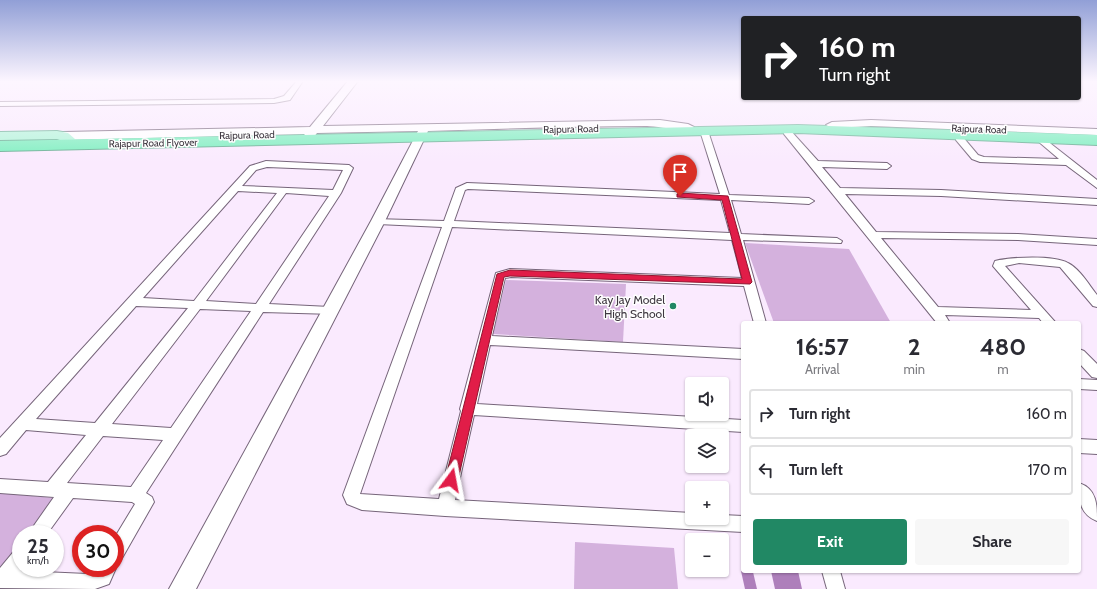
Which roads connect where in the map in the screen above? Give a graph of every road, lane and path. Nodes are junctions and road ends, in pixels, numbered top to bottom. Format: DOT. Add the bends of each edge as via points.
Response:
graph roads {
  1 [pos="331,108"];
  2 [pos="688,127"];
  3 [pos="787,132"];
  4 [pos="883,132"];
  5 [pos="1097,133"];
  6 [pos="310,134"];
  7 [pos="705,134"];
  8 [pos="0,136"];
  9 [pos="422,136"];
  10 [pos="66,138"];
  11 [pos="959,138"];
  12 [pos="1097,140"];
  13 [pos="0,141"];
  14 [pos="1043,142"];
  15 [pos="1097,144"];
  16 [pos="0,146"];
  17 [pos="0,150"];
  18 [pos="1068,162"];
  19 [pos="815,164"];
  20 [pos="887,166"];
  21 [pos="1096,184"];
  22 [pos="234,188"];
  23 [pos="283,191"];
  24 [pos="836,191"];
  25 [pos="336,193"];
  26 [pos="725,198"];
  27 [pos="809,201"];
  28 [pos="1097,202"];
  29 [pos="378,221"];
  30 [pos="447,225"];
  31 [pos="872,235"];
  32 [pos="736,238"];
  33 [pos="837,242"];
  34 [pos="1097,242"];
  35 [pos="747,282"];
  36 [pos="134,302"];
  37 [pos="1097,303"];
  38 [pos="197,305"];
  39 [pos="259,308"];
  40 [pos="330,311"];
  41 [pos="935,311"];
  42 [pos="1046,318"];
  43 [pos="759,321"];
  44 [pos="942,321"];
  45 [pos="484,340"];
  46 [pos="741,354"];
  47 [pos="1081,356"];
  48 [pos="1097,374"];
  49 [pos="1081,384"];
  50 [pos="1097,385"];
  51 [pos="467,409"];
  52 [pos="22,424"];
  53 [pos="741,426"];
  54 [pos="99,430"];
  55 [pos="175,435"];
  56 [pos="1081,446"];
  57 [pos="1097,447"];
  58 [pos="0,449"];
  59 [pos="0,486"];
  60 [pos="52,489"];
  61 [pos="69,490"];
  62 [pos="1081,493"];
  63 [pos="135,495"];
  64 [pos="445,508"];
  65 [pos="1097,514"];
  66 [pos="741,524"];
  67 [pos="44,525"];
  68 [pos="124,539"];
  69 [pos="12,567"];
  70 [pos="832,573"];
  71 [pos="102,577"];
  72 [pos="2,579"];
  73 [pos="182,589"];
  74 [pos="836,589"];
  1 -- 6 [label="street"];
  2 -- 5 [label="highway, Rajpura Road" via="832,125"];
  2 -- 6 [label="street" via="660,123"];
  2 -- 9 [label="highway, Rajpura Road"];
  3 -- 4 [label="street"];
  3 -- 7 [label="street"];
  3 -- 19 [label="street"];
  4 -- 9 [label="highway, Rajpura Road" via="798,129"];
  4 -- 11 [label="street"];
  4 -- 12 [label="highway, Rajpura Road"];
  6 -- 9 [label="highway, Rajpura Road"];
  6 -- 10 [label="highway, Rajpura Road"];
  6 -- 16 [label="highway, Rajapur Road Flyover"];
  7 -- 9 [label="street"];
  7 -- 26 [label="street"];
  8 -- 10 [label="main road"];
  9 -- 17 [label="street"];
  9 -- 29 [label="street"];
  10 -- 13 [label="highway"];
  11 -- 14 [label="street"];
  11 -- 18 [label="street" via="975,156 983,160"];
  14 -- 15 [label="street"];
  14 -- 18 [label="street"];
  18 -- 21 [label="street"];
  19 -- 20 [label="street"];
  19 -- 24 [label="street"];
  22 -- 23 [label="street"];
  22 -- 25 [label="street" via="259,165 347,167 349,169"];
  22 -- 36 [label="street"];
  23 -- 25 [label="street"];
  23 -- 38 [label="street"];
  24 -- 28 [label="street" via="941,193"];
  24 -- 31 [label="street"];
  25 -- 39 [label="street"];
  26 -- 27 [label="street"];
  26 -- 30 [label="street" via="465,186 460,189"];
  26 -- 32 [label="street"];
  29 -- 30 [label="street"];
  29 -- 40 [label="street"];
  30 -- 32 [label="street"];
  30 -- 64 [label="street" via="351,495 353,499 362,502"];
  31 -- 34 [label="street"];
  31 -- 41 [label="street"];
  32 -- 33 [label="street"];
  32 -- 35 [label="street"];
  35 -- 43 [label="street"];
  35 -- 45 [label="street" via="506,273 499,278"];
  36 -- 38 [label="street"];
  36 -- 52 [label="street"];
  37 -- 42 [label="street" via="1070,270 1058,262 1019,260 999,263"];
  38 -- 39 [label="street"];
  38 -- 54 [label="street"];
  39 -- 40 [label="street"];
  39 -- 55 [label="street"];
  40 -- 73 [label="street"];
  41 -- 42 [label="street"];
  41 -- 44 [label="street"];
  45 -- 46 [label="street"];
  45 -- 51 [label="street"];
  47 -- 48 [label="street"];
  49 -- 50 [label="street"];
  51 -- 53 [label="street"];
  51 -- 64 [label="street"];
  52 -- 54 [label="street"];
  52 -- 58 [label="street"];
  54 -- 55 [label="street"];
  54 -- 60 [label="street"];
  55 -- 63 [label="street"];
  56 -- 57 [label="street"];
  59 -- 60 [label="street"];
  60 -- 61 [label="street"];
  61 -- 63 [label="street"];
  61 -- 67 [label="street"];
  62 -- 65 [label="street"];
  63 -- 68 [label="street" via="146,502"];
  64 -- 66 [label="street"];
  69 -- 72 [label="street"];
  70 -- 74 [label="street"];
  71 -- 72 [label="street" via="87,584"];
}
